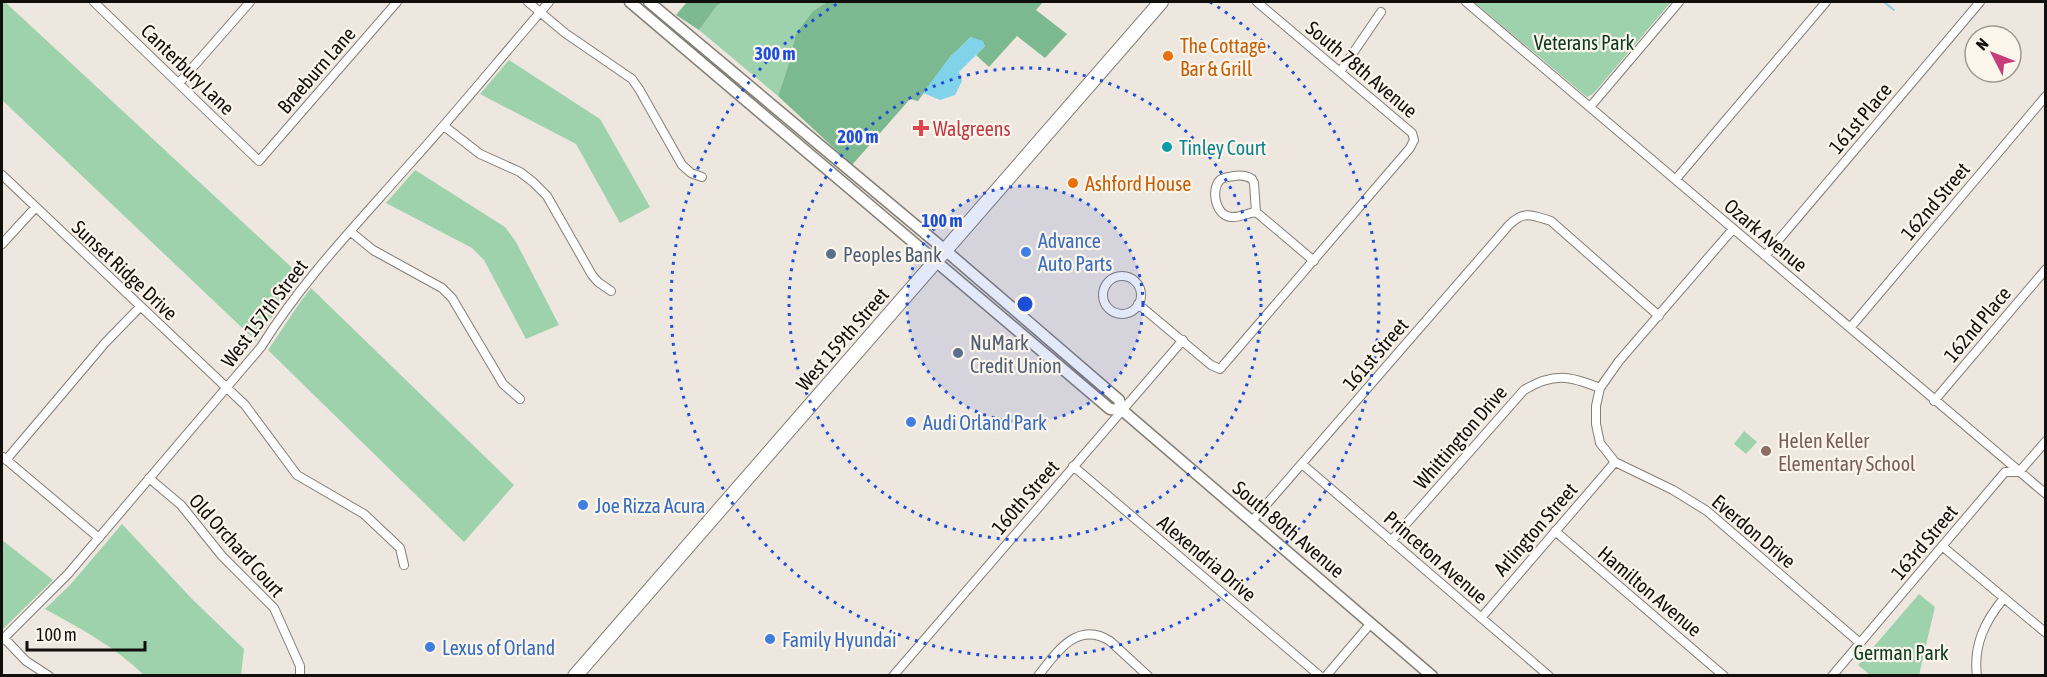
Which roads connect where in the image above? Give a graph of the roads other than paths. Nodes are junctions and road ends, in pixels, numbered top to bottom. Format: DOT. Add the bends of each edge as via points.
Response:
graph roads {
  1 [pos="94,2"];
  2 [pos="250,2"];
  3 [pos="397,2"];
  4 [pos="528,2"];
  5 [pos="549,2"];
  6 [pos="630,2"];
  7 [pos="649,2"];
  8 [pos="1161,2"];
  9 [pos="1257,2"];
  10 [pos="1466,2"];
  11 [pos="1679,2"];
  12 [pos="1826,2"];
  13 [pos="1980,2"];
  14 [pos="540,12"];
  15 [pos="1381,12"];
  16 [pos="1340,72"];
  17 [pos="179,83"];
  18 [pos="2046,96"];
  19 [pos="1590,107"];
  20 [pos="444,126"];
  21 [pos="259,161"];
  22 [pos="2,175"];
  23 [pos="702,177"];
  24 [pos="1676,179"];
  25 [pos="35,208"];
  26 [pos="1256,212"];
  27 [pos="1733,229"];
  28 [pos="351,232"];
  29 [pos="2,244"];
  30 [pos="940,256"];
  31 [pos="1765,256"];
  32 [pos="1314,261"];
  33 [pos="2046,269"];
  34 [pos="611,291"];
  35 [pos="1138,304"];
  36 [pos="140,307"];
  37 [pos="1659,316"];
  38 [pos="1850,328"];
  39 [pos="1183,340"];
  40 [pos="1600,388"];
  41 [pos="226,389"];
  42 [pos="520,399"];
  43 [pos="1934,401"];
  44 [pos="1122,410"];
  45 [pos="2046,441"];
  46 [pos="4,458"];
  47 [pos="1615,462"];
  48 [pos="1302,464"];
  49 [pos="1073,465"];
  50 [pos="2019,472"];
  51 [pos="149,478"];
  52 [pos="2046,494"];
  53 [pos="1252,521"];
  54 [pos="1555,531"];
  55 [pos="99,538"];
  56 [pos="1391,541"];
  57 [pos="1942,546"];
  58 [pos="404,565"];
  59 [pos="2004,598"];
  60 [pos="1481,618"];
  61 [pos="1371,623"];
  62 [pos="2046,633"];
  63 [pos="3,639"];
  64 [pos="1860,643"];
  65 [pos="49,675"];
  66 [pos="300,675"];
  67 [pos="575,675"];
  68 [pos="893,675"];
  69 [pos="1038,675"];
  70 [pos="1148,675"];
  71 [pos="1320,675"];
  72 [pos="1326,675"];
  73 [pos="1432,675"];
  74 [pos="1549,675"];
  75 [pos="1724,675"];
  76 [pos="1832,675"];
  77 [pos="1977,675"];
  1 -- 17 [label="street, Canterbury Lane"];
  2 -- 17 [label="street"];
  3 -- 21 [label="street, Braeburn Lane"];
  4 -- 14 [label="street"];
  5 -- 14 [label="street, West 157th Street"];
  6 -- 30 [label="street, South 80th Avenue"];
  7 -- 30 [label="street, South 80th Avenue"];
  8 -- 30 [label="main road, West 159th Street"];
  9 -- 16 [label="street, South 78th Avenue"];
  10 -- 19 [label="street, Ozark Avenue"];
  11 -- 19 [label="street"];
  12 -- 24 [label="street"];
  13 -- 31 [label="street, 161st Place"];
  14 -- 20 [label="street, West 157th Street"];
  14 -- 23 [label="street" via="632,79 682,165"];
  15 -- 16 [label="street"];
  16 -- 32 [label="street, South 78th Avenue" via="1412,133 1414,140"];
  17 -- 21 [label="street, Canterbury Lane"];
  18 -- 38 [label="street, 162nd Street"];
  19 -- 24 [label="street, Ozark Avenue"];
  20 -- 28 [label="street, West 157th Street"];
  20 -- 34 [label="street" via="480,154 533,182 547,196 592,275"];
  22 -- 25 [label="street, Sunset Ridge Drive"];
  24 -- 27 [label="street, Ozark Avenue"];
  25 -- 29 [label="street"];
  25 -- 36 [label="street, Sunset Ridge Drive"];
  26 -- 26 [label="street" via="1233,217 1221,213 1217,197 1221,180 1230,176 1252,179"];
  26 -- 32 [label="street"];
  27 -- 31 [label="street, Ozark Avenue"];
  27 -- 37 [label="street"];
  28 -- 41 [label="street, West 157th Street" via="309,279"];
  28 -- 42 [label="street" via="373,250 442,288 452,298 503,384"];
  30 -- 44 [label="street, South 80th Avenue" via="1110,409"];
  30 -- 67 [label="main road, West 159th Street"];
  31 -- 38 [label="street, Ozark Avenue"];
  32 -- 39 [label="street" via="1220,369"];
  33 -- 43 [label="street, 162nd Place"];
  35 -- 35 [label="street" via="1141,291 1134,280 1115,277 1105,285 1104,303 1112,311 1124,314"];
  35 -- 39 [label="street"];
  36 -- 41 [label="street, Sunset Ridge Drive"];
  36 -- 46 [label="street"];
  37 -- 40 [label="street"];
  37 -- 48 [label="street, 161st Street" via="1551,220 1528,214 1520,216"];
  38 -- 43 [label="street, Ozark Avenue"];
  39 -- 44 [label="street, 160th Street"];
  40 -- 47 [label="street" via="1596,424 1600,443"];
  40 -- 56 [label="street, Whittington Drive" via="1557,377 1524,390"];
  41 -- 51 [label="street, West 157th Street"];
  41 -- 58 [label="street, Sunset Ridge Drive" via="251,411 297,475 364,514 400,548"];
  43 -- 50 [label="street, Ozark Avenue"];
  44 -- 49 [label="street, 160th Street"];
  44 -- 53 [label="street, South 80th Avenue"];
  45 -- 50 [label="street, 163rd Street"];
  46 -- 55 [label="street"];
  47 -- 54 [label="street, Arlington Street"];
  47 -- 64 [label="street, Everdon Drive" via="1699,506"];
  48 -- 53 [label="street, 161st Street"];
  48 -- 56 [label="street, Princeton Avenue"];
  49 -- 68 [label="street, 160th Street"];
  49 -- 71 [label="street, Alexendria Drive"];
  50 -- 52 [label="street, Ozark Avenue"];
  50 -- 57 [label="street, 163rd Street" via="2005,472"];
  51 -- 55 [label="street, West 157th Street"];
  51 -- 66 [label="street, Old Orchard Court" via="181,505 222,556 274,608 300,666"];
  53 -- 61 [label="street, South 80th Avenue"];
  54 -- 60 [label="street, Arlington Street"];
  54 -- 75 [label="street, Hamilton Avenue"];
  55 -- 63 [label="street, West 157th Street" via="49,595"];
  56 -- 60 [label="street, Princeton Avenue"];
  57 -- 59 [label="street"];
  57 -- 64 [label="street, 163rd Street"];
  59 -- 62 [label="street"];
  59 -- 77 [label="street" via="1981,636 1976,655"];
  60 -- 74 [label="street, Princeton Avenue"];
  61 -- 72 [label="street"];
  61 -- 73 [label="street, South 80th Avenue"];
  63 -- 65 [label="street" via="26,661"];
  64 -- 76 [label="street, 163rd Street"];
  69 -- 70 [label="street" via="1070,640 1087,635 1104,637"];
}
